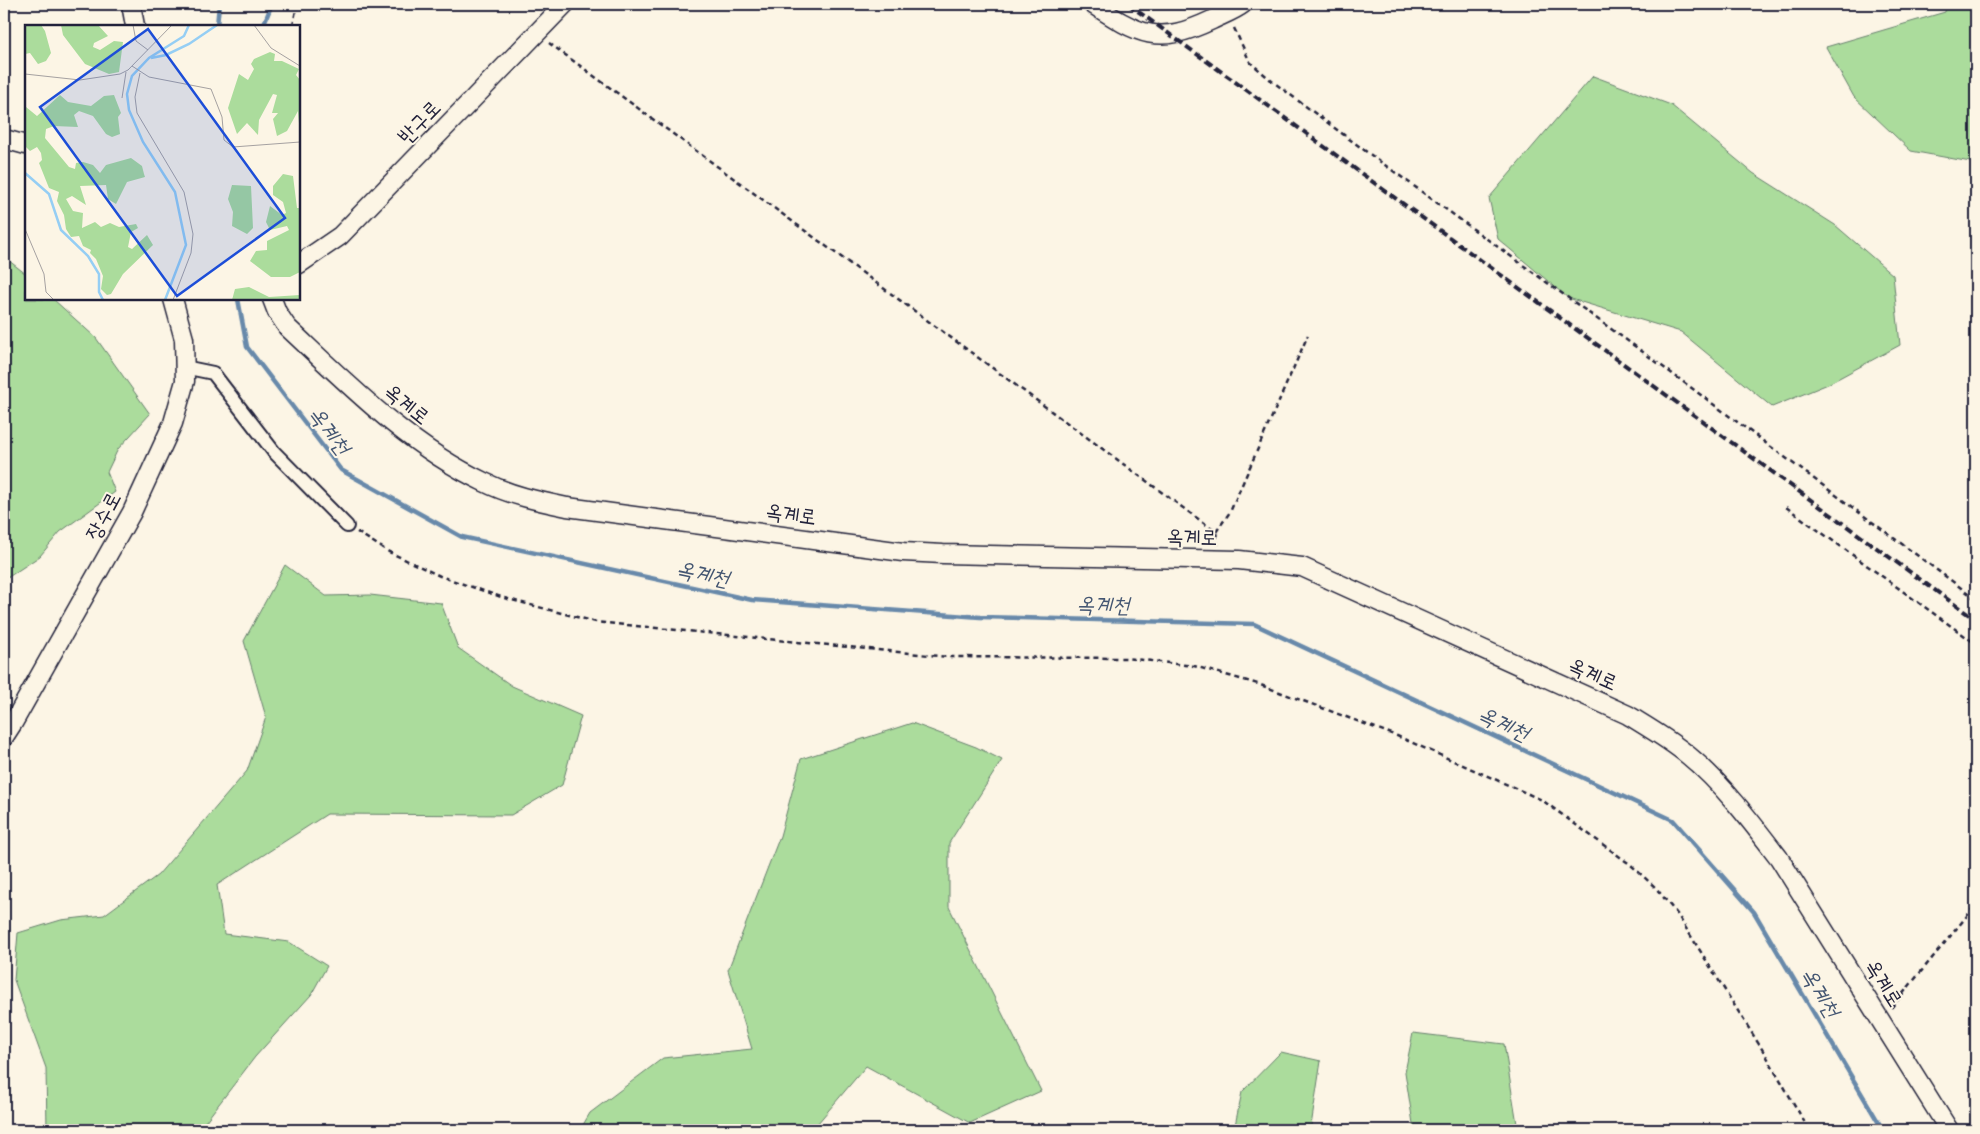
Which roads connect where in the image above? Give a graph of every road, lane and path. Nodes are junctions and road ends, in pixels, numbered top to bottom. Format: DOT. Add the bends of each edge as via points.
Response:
graph roads {
  1 [pos="131,4"];
  2 [pos="298,4"];
  3 [pos="565,4"];
  4 [pos="1092,4"];
  5 [pos="1243,4"];
  6 [pos="1227,12"];
  7 [pos="135,25"];
  8 [pos="293,25"];
  9 [pos="536,33"];
  10 [pos="4,139"];
  11 [pos="25,145"];
  12 [pos="300,263"];
  13 [pos="173,300"];
  14 [pos="272,300"];
  15 [pos="1308,335"];
  16 [pos="184,367"];
  17 [pos="1786,507"];
  18 [pos="347,526"];
  19 [pos="1216,532"];
  20 [pos="1220,560"];
  21 [pos="1976,599"];
  22 [pos="1976,644"];
  23 [pos="4,737"];
  24 [pos="1976,905"];
  25 [pos="1880,1020"];
  26 [pos="1809,1130"];
  27 [pos="1950,1130"];
  1 -- 7 [label="street"];
  2 -- 8 [label="path"];
  3 -- 9 [label="street, 반구로"];
  4 -- 6 [label="street" via="1143,33 1170,35"];
  5 -- 6 [label="street"];
  6 -- 21 [label="path" via="1250,62 1272,81"];
  9 -- 12 [label="street, 반구로" via="340,236"];
  9 -- 19 [label="path"];
  10 -- 11 [label="street"];
  13 -- 16 [label="street, 장수로" via="184,339"];
  14 -- 20 [label="street, 옥계로" via="287,327 401,431 484,482 526,498 567,507 903,552"];
  15 -- 19 [label="path" via="1230,512"];
  16 -- 18 [label="street" via="213,373 274,452"];
  16 -- 23 [label="street, 장수로" via="185,381 173,423 132,512"];
  17 -- 22 [label="path"];
  18 -- 26 [label="path" via="389,552 440,576 504,598 596,622 949,657 1126,658 1194,666 1258,684 1397,736 1542,800 1631,865 1656,888 1677,914"];
  19 -- 20 [label="path"];
  20 -- 25 [label="street, 옥계로" via="1302,567 1628,715 1660,734 1691,757 1751,821 1779,858"];
  24 -- 25 [label="path"];
  25 -- 27 [label="street, 옥계로"];
}
